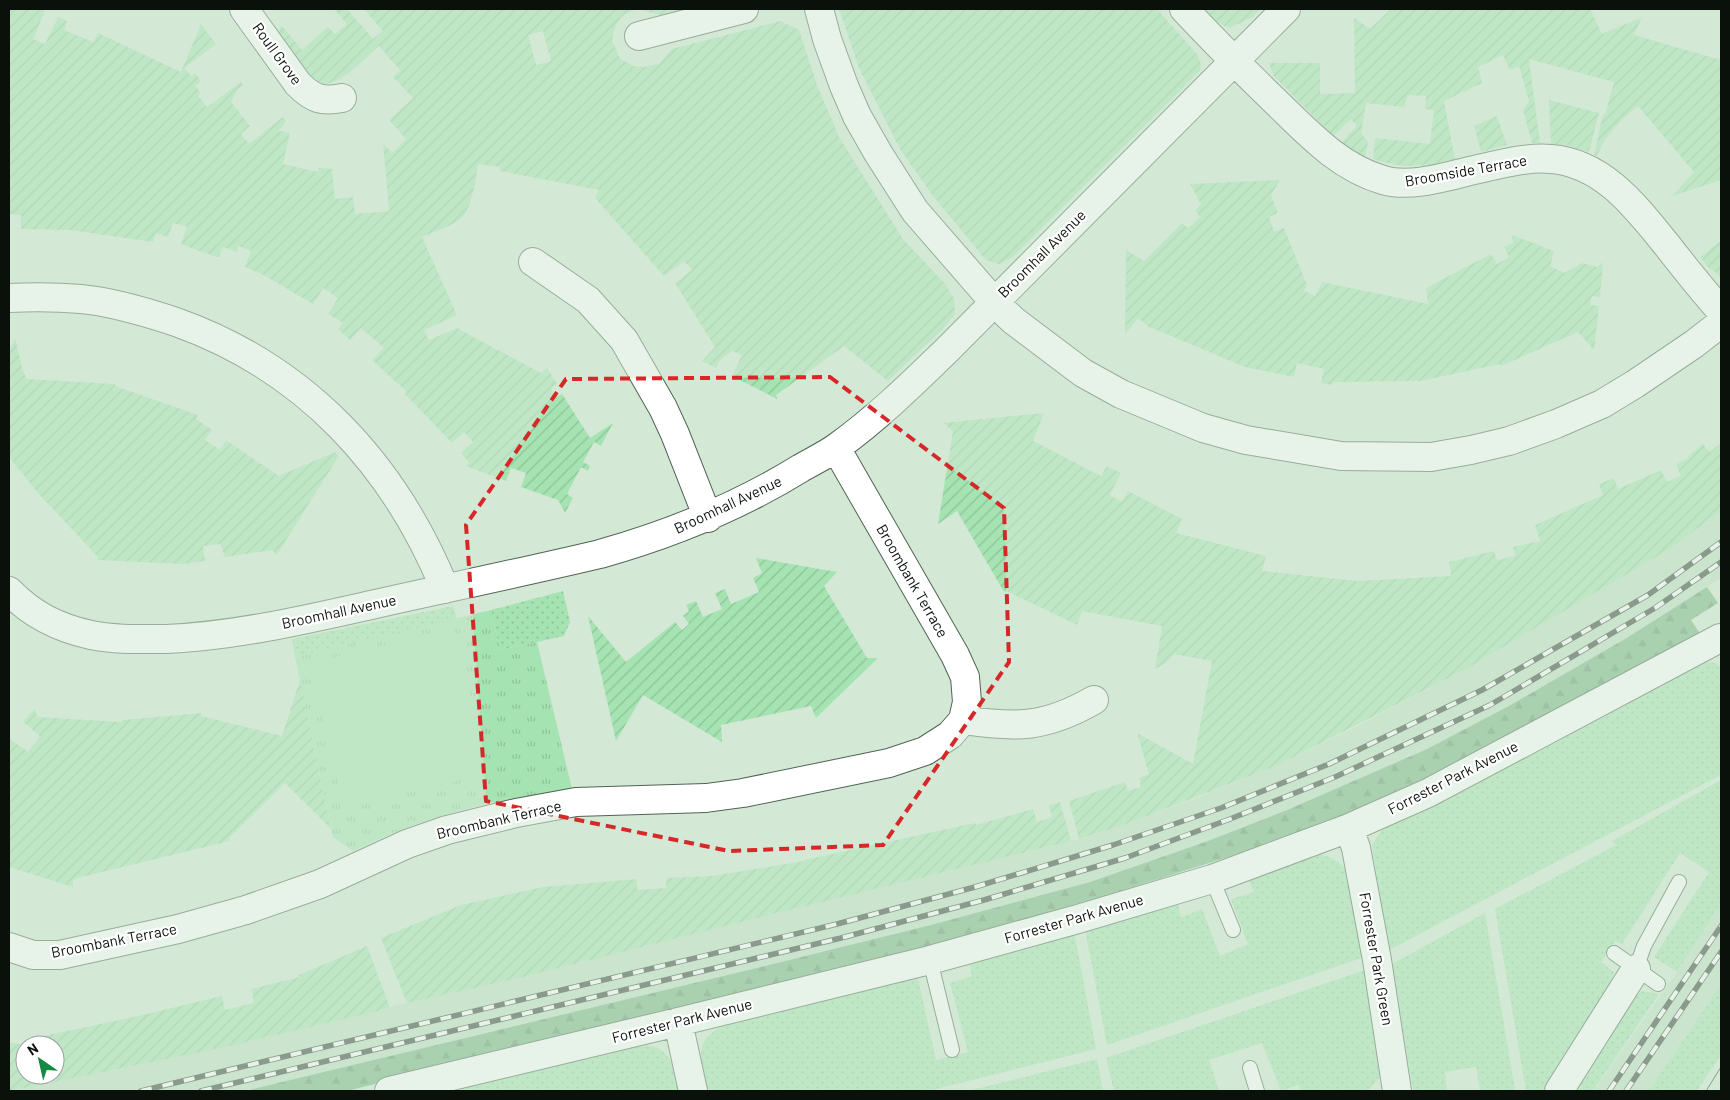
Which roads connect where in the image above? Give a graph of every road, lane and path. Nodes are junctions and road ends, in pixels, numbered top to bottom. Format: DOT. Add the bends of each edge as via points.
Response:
graph roads {
  1 [pos="244,9"];
  2 [pos="744,9"];
  3 [pos="819,9"];
  4 [pos="1184,9"];
  5 [pos="1286,9"];
  6 [pos="639,36"];
  7 [pos="1234,61"];
  8 [pos="342,98"];
  9 [pos="533,262"];
  10 [pos="9,298"];
  11 [pos="994,303"];
  12 [pos="1721,311"];
  13 [pos="1721,322"];
  14 [pos="836,448"];
  15 [pos="708,518"];
  16 [pos="445,589"];
  17 [pos="12,603"];
  18 [pos="1719,635"];
  19 [pos="1094,700"];
  20 [pos="963,720"];
  21 [pos="1349,828"];
  22 [pos="1212,879"];
  23 [pos="1679,882"];
  24 [pos="1232,930"];
  25 [pos="9,946"];
  26 [pos="1614,953"];
  27 [pos="930,960"];
  28 [pos="1636,968"];
  29 [pos="1658,984"];
  30 [pos="678,1022"];
  31 [pos="952,1050"];
  32 [pos="1250,1068"];
  33 [pos="423,1087"];
  34 [pos="389,1091"];
  35 [pos="693,1091"];
  36 [pos="1258,1091"];
  37 [pos="1397,1091"];
  38 [pos="1559,1091"];
  1 -- 8 [label="street, Roull Grove" via="308,94 330,100"];
  2 -- 6 [label="street"];
  3 -- 11 [label="street" via="844,86 882,160 915,211"];
  4 -- 7 [label="street, Broomside Terrace"];
  5 -- 7 [label="street, Broomhall Avenue"];
  7 -- 11 [label="street, Broomhall Avenue"];
  7 -- 12 [label="street, Broomside Terrace" via="1333,155 1360,172 1386,181 1419,182 1531,159 1561,160 1591,171 1620,191 1637,208"];
  9 -- 15 [label="street" via="588,300 624,340 663,408"];
  10 -- 16 [label="street" via="81,299 148,313 206,334 282,377 327,413 372,461 412,519"];
  11 -- 13 [label="street" via="1083,373 1121,394 1203,428 1246,440 1341,456 1431,457 1517,438 1580,415 1612,399"];
  11 -- 14 [label="street, Broomhall Avenue" via="901,394"];
  14 -- 15 [label="street, Broomhall Avenue"];
  14 -- 20 [label="street, Broombank Terrace" via="962,670 967,702"];
  15 -- 16 [label="street, Broomhall Avenue" via="600,554"];
  16 -- 17 [label="street, Broomhall Avenue" via="280,625 191,638 135,640 92,636 68,629"];
  18 -- 21 [label="street, Forrester Park Avenue" via="1428,792"];
  19 -- 20 [label="street" via="1073,712 1036,724 1020,726"];
  20 -- 25 [label="street, Broombank Terrace" via="950,735 925,751 889,763 715,797 576,802 530,810 447,830 407,844 320,884 178,929 60,955 33,955"];
  21 -- 22 [label="street, Forrester Park Avenue"];
  21 -- 37 [label="street, Forrester Park Green" via="1356,848 1372,932"];
  22 -- 24 [label="lane"];
  22 -- 27 [label="street, Forrester Park Avenue"];
  23 -- 28 [label="lane" via="1644,946"];
  26 -- 28 [label="lane"];
  27 -- 30 [label="street, Forrester Park Avenue"];
  27 -- 31 [label="lane"];
  28 -- 29 [label="lane"];
  28 -- 38 [label="street"];
  30 -- 33 [label="street, Forrester Park Avenue"];
  30 -- 35 [label="street"];
  32 -- 36 [label="lane"];
  33 -- 34 [label="street, Forrester Park Avenue"];
}
